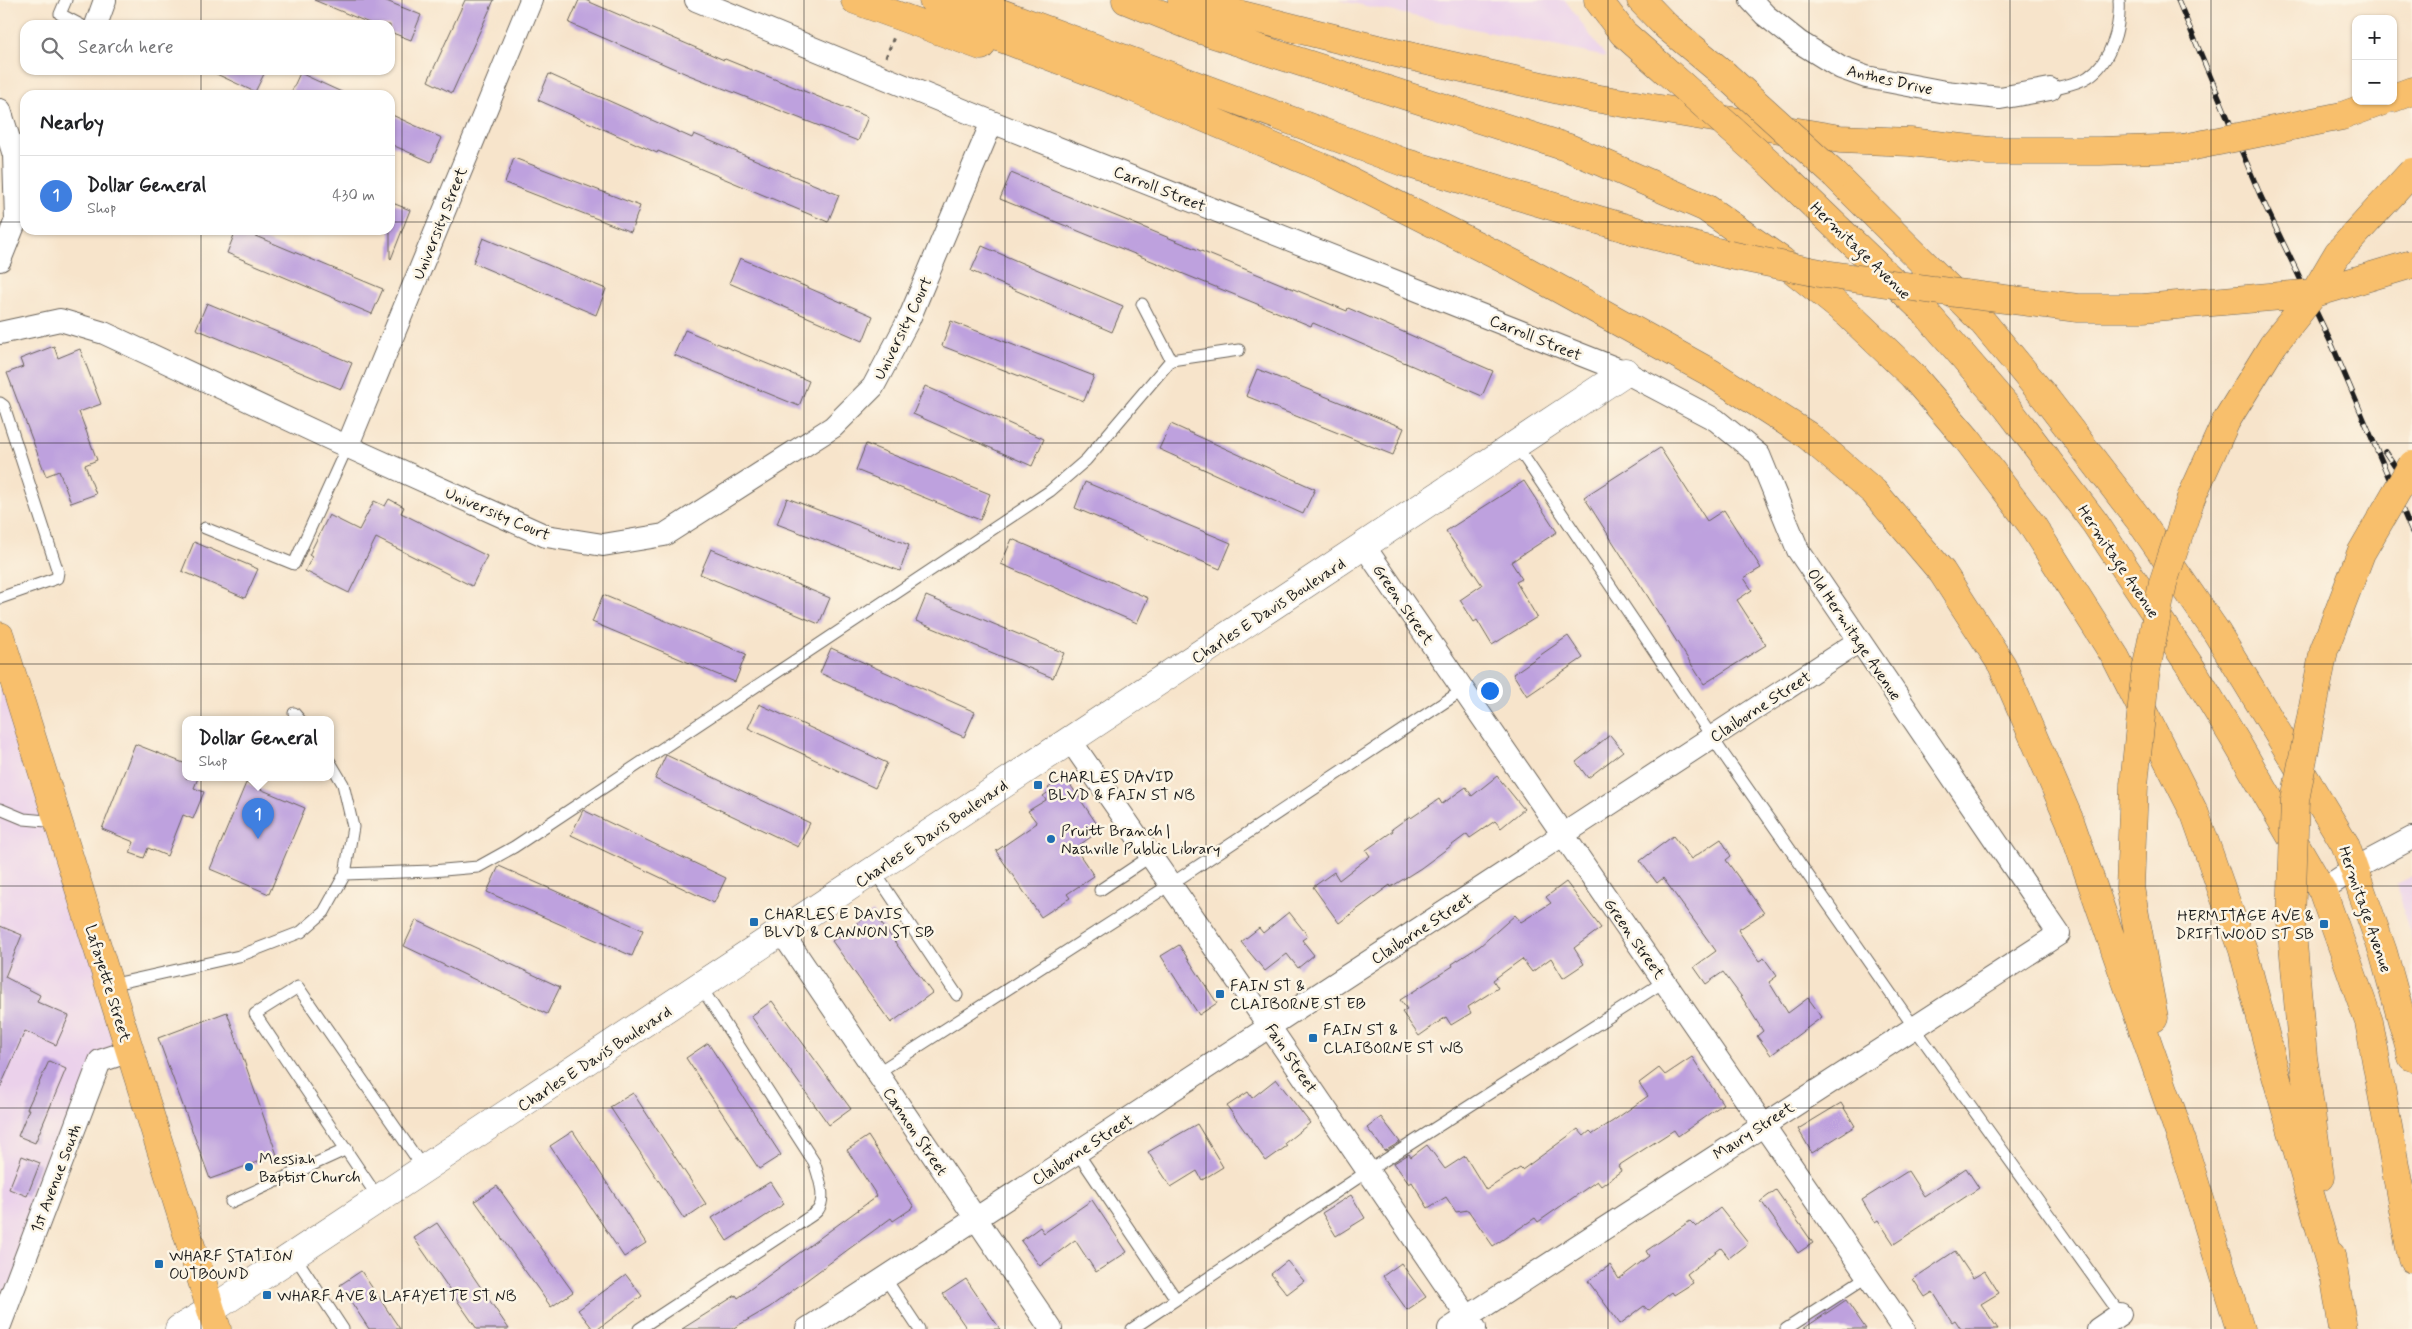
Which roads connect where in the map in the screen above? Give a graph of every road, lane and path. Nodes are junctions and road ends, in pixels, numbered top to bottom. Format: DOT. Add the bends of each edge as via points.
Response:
graph roads {
  1 [pos="66,0"];
  2 [pos="105,0"];
  3 [pos="531,0"];
  4 [pos="696,0"];
  5 [pos="855,0"];
  6 [pos="934,0"];
  7 [pos="1126,0"];
  8 [pos="1182,0"];
  9 [pos="1598,0"];
  10 [pos="1642,0"];
  11 [pos="1751,0"];
  12 [pos="2119,0"];
  13 [pos="71,20"];
  14 [pos="98,20"];
  15 [pos="898,30"];
  16 [pos="885,60"];
  17 [pos="1136,89"];
  18 [pos="2050,89"];
  19 [pos="2412,91"];
  20 [pos="2397,97"];
  21 [pos="2372,105"];
  22 [pos="0,110"];
  23 [pos="992,122"];
  24 [pos="2412,172"];
  25 [pos="0,260"];
  26 [pos="2412,264"];
  27 [pos="1142,304"];
  28 [pos="0,333"];
  29 [pos="1239,350"];
  30 [pos="1171,360"];
  31 [pos="1625,372"];
  32 [pos="0,403"];
  33 [pos="1516,445"];
  34 [pos="347,447"];
  35 [pos="2412,466"];
  36 [pos="205,528"];
  37 [pos="1364,546"];
  38 [pos="0,598"];
  39 [pos="0,636"];
  40 [pos="1859,642"];
  41 [pos="7,680"];
  42 [pos="1463,690"];
  43 [pos="1712,738"];
  44 [pos="1070,740"];
  45 [pos="334,769"];
  46 [pos="0,810"];
  47 [pos="58,822"];
  48 [pos="1564,836"];
  49 [pos="2412,838"];
  50 [pos="1151,856"];
  51 [pos="2354,869"];
  52 [pos="874,871"];
  53 [pos="346,874"];
  54 [pos="1171,884"];
  55 [pos="1100,890"];
  56 [pos="2322,890"];
  57 [pos="782,933"];
  58 [pos="2059,934"];
  59 [pos="1665,981"];
  60 [pos="110,986"];
  61 [pos="701,987"];
  62 [pos="957,995"];
  63 [pos="1270,1026"];
  64 [pos="1914,1027"];
  65 [pos="130,1051"];
  66 [pos="2412,1057"];
  67 [pos="877,1073"];
  68 [pos="1762,1124"];
  69 [pos="2182,1141"];
  70 [pos="347,1149"];
  71 [pos="1076,1152"];
  72 [pos="424,1169"];
  73 [pos="1368,1171"];
  74 [pos="379,1199"];
  75 [pos="231,1202"];
  76 [pos="975,1218"];
  77 [pos="294,1255"];
  78 [pos="2412,1259"];
  79 [pos="2333,1274"];
  80 [pos="1868,1276"];
  81 [pos="885,1278"];
  82 [pos="1176,1299"];
  83 [pos="214,1320"];
  84 [pos="2114,1322"];
  85 [pos="1472,1323"];
  86 [pos="0,1325"];
  87 [pos="179,1329"];
  88 [pos="343,1329"];
  89 [pos="639,1329"];
  90 [pos="807,1329"];
  91 [pos="919,1329"];
  92 [pos="1051,1329"];
  93 [pos="1132,1329"];
  94 [pos="1449,1329"];
  95 [pos="1786,1329"];
  96 [pos="1904,1329"];
  97 [pos="2240,1329"];
  98 [pos="2343,1329"];
  1 -- 13 [label="lane" via="60,14"];
  2 -- 14 [label="street"];
  3 -- 34 [label="street, University Street"];
  4 -- 23 [label="street, Carroll Street"];
  5 -- 17 [label="main road" via="1081,83"];
  6 -- 17 [label="main road" via="972,27"];
  6 -- 26 [label="main road, bridge" via="982,6 1404,162 1636,231 1825,274 2078,308 2143,308 2315,293"];
  7 -- 79 [label="main road" via="1201,30 1569,148 1706,208 1782,261 1840,308 1912,375 1967,439 2032,525 2116,658 2195,814 2243,950"];
  8 -- 21 [label="main road, bridge" via="1594,98 1840,139 1910,142 1989,151 2184,148 2342,116"];
  9 -- 56 [label="main road, Hermitage Avenue, bridge" via="1623,33 1775,168 1925,312 2006,406 2095,523 2192,669"];
  10 -- 51 [label="main road, Hermitage Avenue, bridge" via="1666,26 1835,175 1982,320 2140,521 2217,633 2345,844"];
  11 -- 18 [label="street, Anthes Drive" via="1765,16 1799,42 1841,68 1866,77 2000,98"];
  12 -- 18 [label="lane" via="2120,12 2108,57 2088,78"];
  15 -- 16 [label="path"];
  17 -- 69 [label="main road" via="1326,169 1516,265 1711,373 1807,435 1874,492 1942,572 2002,665 2070,821"];
  19 -- 20 [label="main road"];
  22 -- 25 [label="street" via="14,155 16,220"];
  23 -- 31 [label="street, Carroll Street"];
  23 -- 34 [label="street, University Court" via="909,319 873,387 833,427 664,534 603,545 546,536"];
  24 -- 69 [label="main road, bridge" via="2338,253 2315,292 2272,345 2226,421 2191,498 2163,583 2145,676 2134,786 2130,888 2150,998"];
  27 -- 30 [label="lane"];
  28 -- 34 [label="street, University Court" via="60,320 104,333"];
  29 -- 30 [label="lane"];
  30 -- 53 [label="lane" via="1086,460 1050,491 514,847 478,866"];
  31 -- 33 [label="street, Charles E Davis Boulevard"];
  31 -- 40 [label="street, Old Hermitage Avenue" via="1716,420 1759,455 1798,550"];
  32 -- 38 [label="lane" via="4,406 58,572 57,578"];
  33 -- 37 [label="street, Charles E Davis Boulevard"];
  33 -- 43 [label="lane"];
  34 -- 36 [label="lane" via="294,564"];
  35 -- 79 [label="main road, bridge" via="2361,553 2324,650 2296,800 2291,921 2303,1057"];
  37 -- 42 [label="street, Green Street"];
  37 -- 44 [label="street, Charles E Davis Boulevard"];
  39 -- 41 [label="main road, Lafayette Street"];
  40 -- 43 [label="street, Claiborne Street"];
  40 -- 58 [label="street, Old Hermitage Avenue"];
  41 -- 47 [label="main road, Lafayette Street"];
  42 -- 48 [label="street, Green Street"];
  42 -- 54 [label="lane"];
  43 -- 48 [label="street, Claiborne Street"];
  43 -- 64 [label="lane"];
  44 -- 50 [label="street, Fain Street"];
  44 -- 52 [label="street, Charles E Davis Boulevard"];
  45 -- 53 [label="lane" via="343,784 353,827"];
  46 -- 47 [label="lane" via="24,819"];
  47 -- 60 [label="main road, Lafayette Street"];
  48 -- 59 [label="street, Green Street"];
  48 -- 63 [label="street, Claiborne Street"];
  49 -- 51 [label="street"];
  50 -- 54 [label="street, Fain Street"];
  50 -- 55 [label="lane"];
  51 -- 56 [label="street"];
  51 -- 66 [label="main road, Hermitage Avenue" via="2383,952"];
  52 -- 57 [label="street, Charles E Davis Boulevard"];
  52 -- 62 [label="lane"];
  53 -- 60 [label="lane" via="324,912 301,932 240,956"];
  54 -- 63 [label="street, Fain Street"];
  54 -- 67 [label="lane"];
  56 -- 78 [label="main road, Hermitage Avenue" via="2369,1022"];
  57 -- 61 [label="street, Charles E Davis Boulevard"];
  57 -- 67 [label="street, Cannon Street"];
  58 -- 64 [label="street, Maury Street"];
  59 -- 68 [label="street, Green Street"];
  59 -- 73 [label="lane"];
  60 -- 65 [label="main road, Lafayette Street"];
  61 -- 72 [label="street, Charles E Davis Boulevard"];
  61 -- 89 [label="lane" via="814,1162 821,1185 821,1200 819,1210 805,1220"];
  63 -- 71 [label="street, Claiborne Street"];
  63 -- 73 [label="street, Fain Street"];
  64 -- 68 [label="street, Maury Street"];
  64 -- 84 [label="lane"];
  65 -- 83 [label="main road, Lafayette Street"];
  65 -- 86 [label="street, 1st Avenue South" via="100,1061"];
  67 -- 76 [label="street, Cannon Street"];
  68 -- 80 [label="street, Green Street"];
  68 -- 85 [label="street, Maury Street"];
  69 -- 97 [label="main road"];
  70 -- 72 [label="lane" via="255,1014 298,987"];
  70 -- 74 [label="lane"];
  70 -- 75 [label="lane"];
  71 -- 76 [label="street, Claiborne Street"];
  71 -- 82 [label="lane"];
  72 -- 74 [label="street, Charles E Davis Boulevard"];
  73 -- 82 [label="lane"];
  73 -- 85 [label="street, Fain Street"];
  74 -- 77 [label="street, Charles E Davis Boulevard"];
  76 -- 81 [label="street, Claiborne Street"];
  76 -- 92 [label="street, Cannon Street"];
  77 -- 83 [label="street, Charles E Davis Boulevard"];
  77 -- 88 [label="lane"];
  79 -- 98 [label="main road"];
  80 -- 95 [label="lane"];
  80 -- 96 [label="street, Green Street"];
  81 -- 90 [label="street, Claiborne Street"];
  81 -- 91 [label="lane"];
  82 -- 93 [label="lane"];
  83 -- 87 [label="street, Charles E Davis Boulevard"];
  85 -- 94 [label="street, Maury Street"];
}
